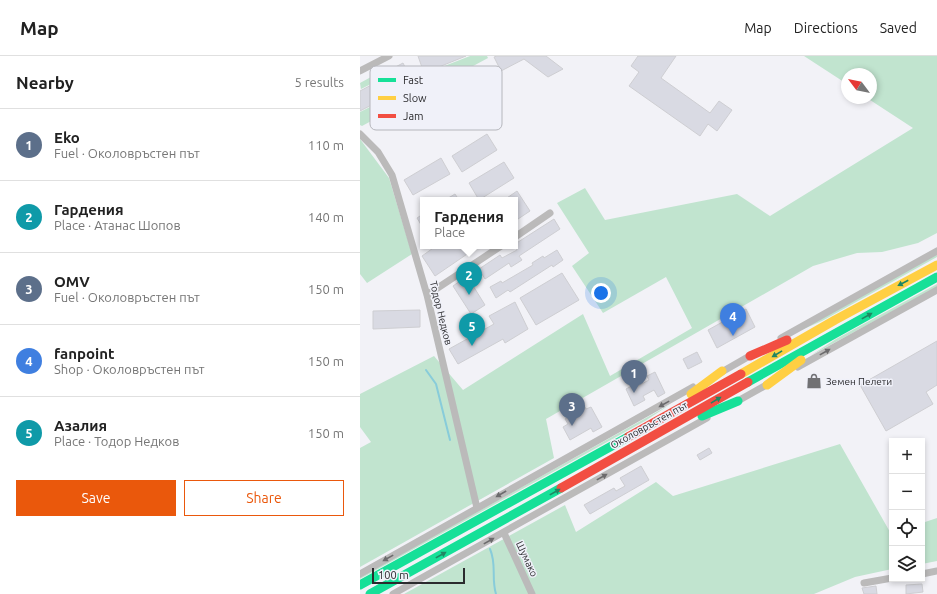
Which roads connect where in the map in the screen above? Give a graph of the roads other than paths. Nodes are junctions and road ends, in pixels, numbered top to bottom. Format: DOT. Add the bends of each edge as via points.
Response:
graph roads {
  1 [pos="389,56"];
  2 [pos="360,71"];
  3 [pos="360,134"];
  4 [pos="550,212"];
  5 [pos="518,235"];
  6 [pos="496,249"];
  7 [pos="937,251"];
  8 [pos="937,265"];
  9 [pos="937,277"];
  10 [pos="937,290"];
  11 [pos="426,295"];
  12 [pos="834,320"];
  13 [pos="854,323"];
  14 [pos="750,356"];
  15 [pos="722,371"];
  16 [pos="767,385"];
  17 [pos="738,401"];
  18 [pos="643,428"];
  19 [pos="656,436"];
  20 [pos="477,508"];
  21 [pos="504,533"];
  22 [pos="937,572"];
  23 [pos="360,574"];
  24 [pos="925,574"];
  25 [pos="889,579"];
  26 [pos="864,583"];
  27 [pos="360,585"];
  28 [pos="370,594"];
  29 [pos="393,594"];
  30 [pos="532,594"];
  1 -- 2 [label="street"];
  3 -- 11 [label="street, Тодор Недков" via="378,152 392,175"];
  4 -- 5 [label="street"];
  6 -- 11 [label="street"];
  7 -- 14 [label="street"];
  8 -- 12 [label="highway, Околовръстен път, one-way"];
  13 -- 9 [label="highway, Околовръстен път, one-way"];
  16 -- 10 [label="street, one-way"];
  11 -- 20 [label="street, Тодор Недков"];
  12 -- 14 [label="highway"];
  12 -- 18 [label="highway, Околовръстен път, one-way"];
  13 -- 16 [label="highway"];
  19 -- 13 [label="highway, Околовръстен път, one-way"];
  14 -- 15 [label="street"];
  15 -- 18 [label="highway"];
  15 -- 20 [label="street, one-way"];
  16 -- 17 [label="street"];
  17 -- 19 [label="highway"];
  21 -- 17 [label="street, one-way"];
  18 -- 27 [label="highway, Околовръстен път"];
  28 -- 19 [label="highway, Околовръстен път, one-way"];
  20 -- 23 [label="street, one-way"];
  29 -- 21 [label="street, one-way"];
  21 -- 30 [label="street, Шумако"];
  22 -- 24 [label="street"];
  25 -- 26 [label="street"];
}
